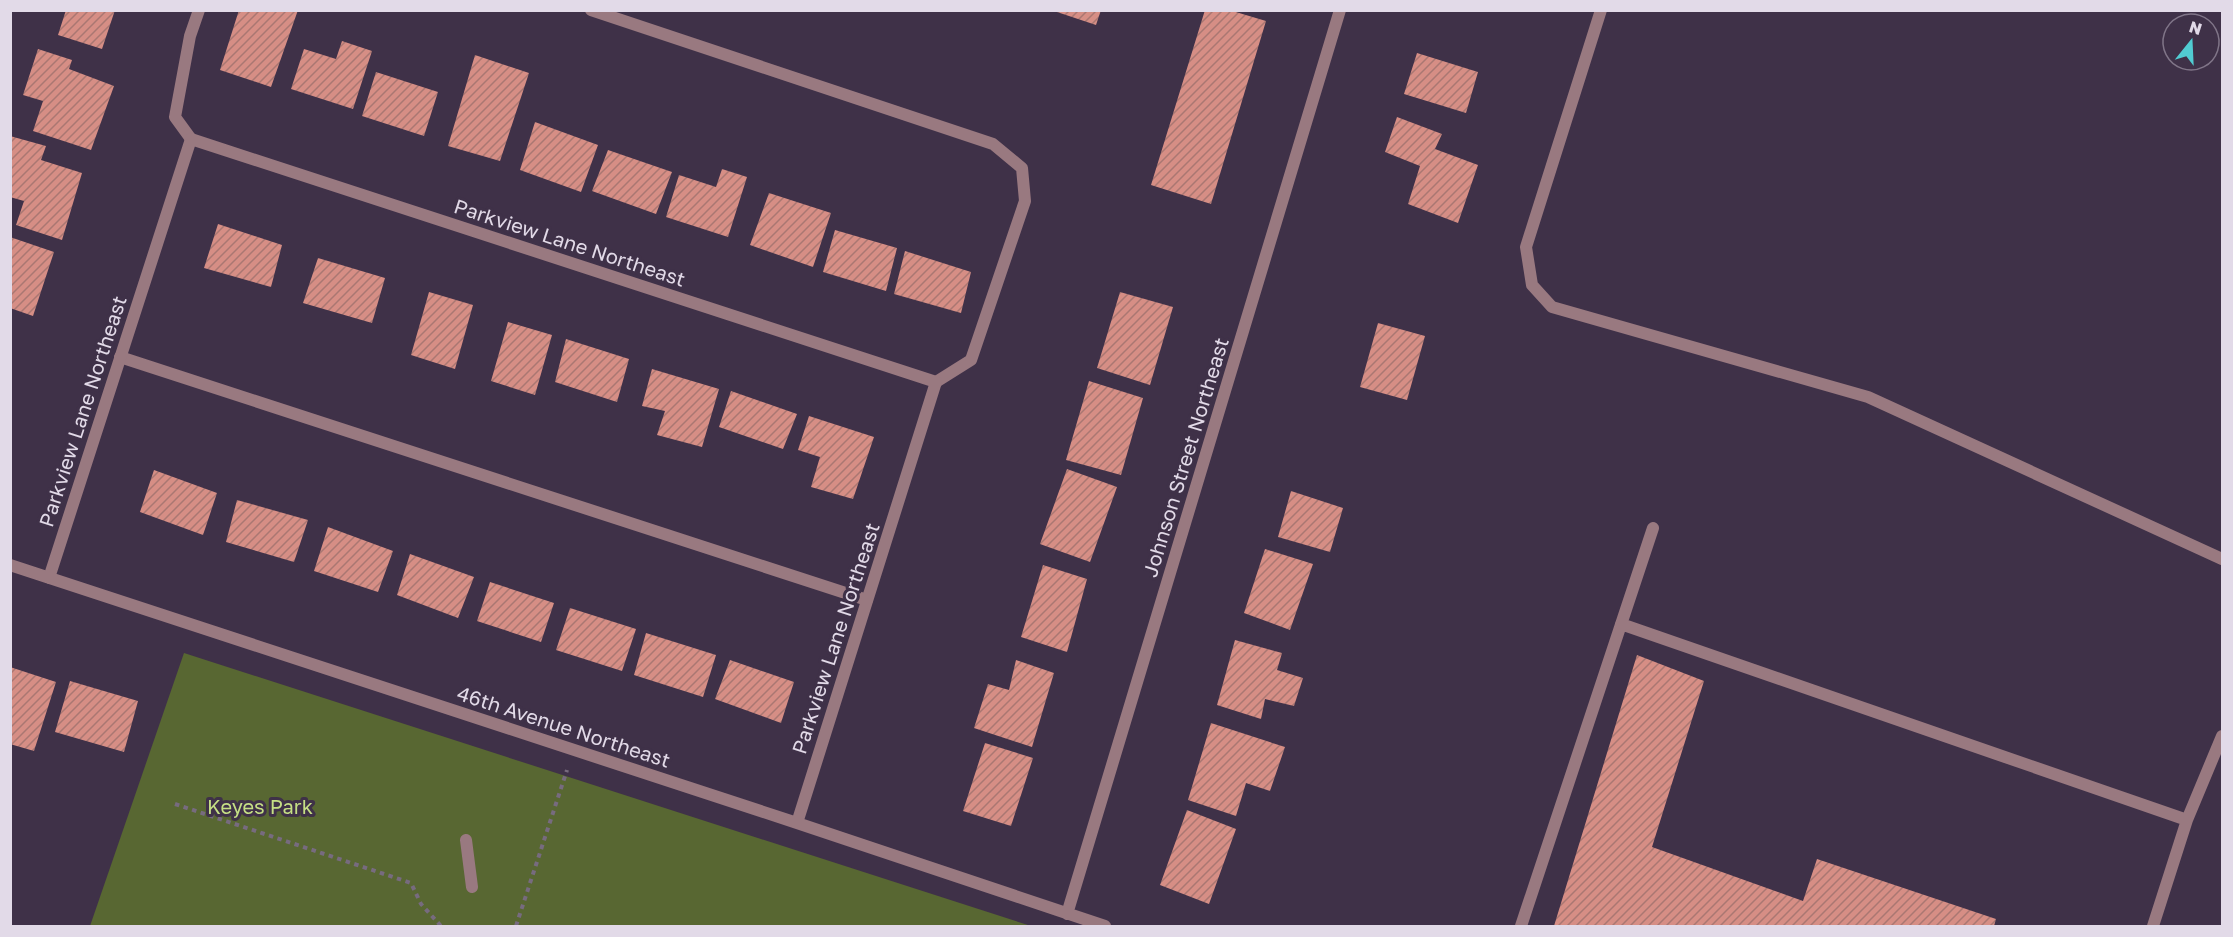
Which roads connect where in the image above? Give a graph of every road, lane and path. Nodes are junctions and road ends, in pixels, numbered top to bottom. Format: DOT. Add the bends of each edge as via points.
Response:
graph roads {
  1 [pos="199,10"];
  2 [pos="591,10"];
  3 [pos="1340,10"];
  4 [pos="1601,10"];
  5 [pos="191,139"];
  6 [pos="120,357"];
  7 [pos="936,382"];
  8 [pos="1653,528"];
  9 [pos="2223,559"];
  10 [pos="10,565"];
  11 [pos="49,578"];
  12 [pos="867,600"];
  13 [pos="1621,624"];
  14 [pos="2223,736"];
  15 [pos="573,749"];
  16 [pos="175,804"];
  17 [pos="2187,820"];
  18 [pos="797,823"];
  19 [pos="465,840"];
  20 [pos="472,887"];
  21 [pos="1067,914"];
  22 [pos="441,927"];
  23 [pos="516,927"];
  24 [pos="1105,927"];
  25 [pos="1521,927"];
  26 [pos="2153,927"];
  1 -- 5 [label="street" via="190,36 175,117"];
  2 -- 7 [label="street" via="993,144 1022,168 1025,201 970,360"];
  3 -- 21 [label="street, Johnson Street Northeast"];
  4 -- 9 [label="street" via="1526,247 1532,285 1552,308 1868,397"];
  5 -- 6 [label="street, Parkview Lane Northeast"];
  5 -- 7 [label="street, Parkview Lane Northeast"];
  6 -- 11 [label="street, Parkview Lane Northeast"];
  6 -- 12 [label="street"];
  7 -- 12 [label="street, Parkview Lane Northeast"];
  8 -- 13 [label="street"];
  10 -- 11 [label="street, 46th Avenue Northeast"];
  11 -- 15 [label="street, 46th Avenue Northeast"];
  12 -- 18 [label="street, Parkview Lane Northeast"];
  13 -- 17 [label="street"];
  13 -- 25 [label="street"];
  14 -- 17 [label="street"];
  15 -- 18 [label="street, 46th Avenue Northeast"];
  15 -- 23 [label="path"];
  16 -- 22 [label="path" via="411,883"];
  17 -- 26 [label="street"];
  18 -- 21 [label="street, 46th Avenue Northeast"];
  19 -- 20 [label="street"];
  21 -- 24 [label="street, 46th Avenue Northeast"];
}
